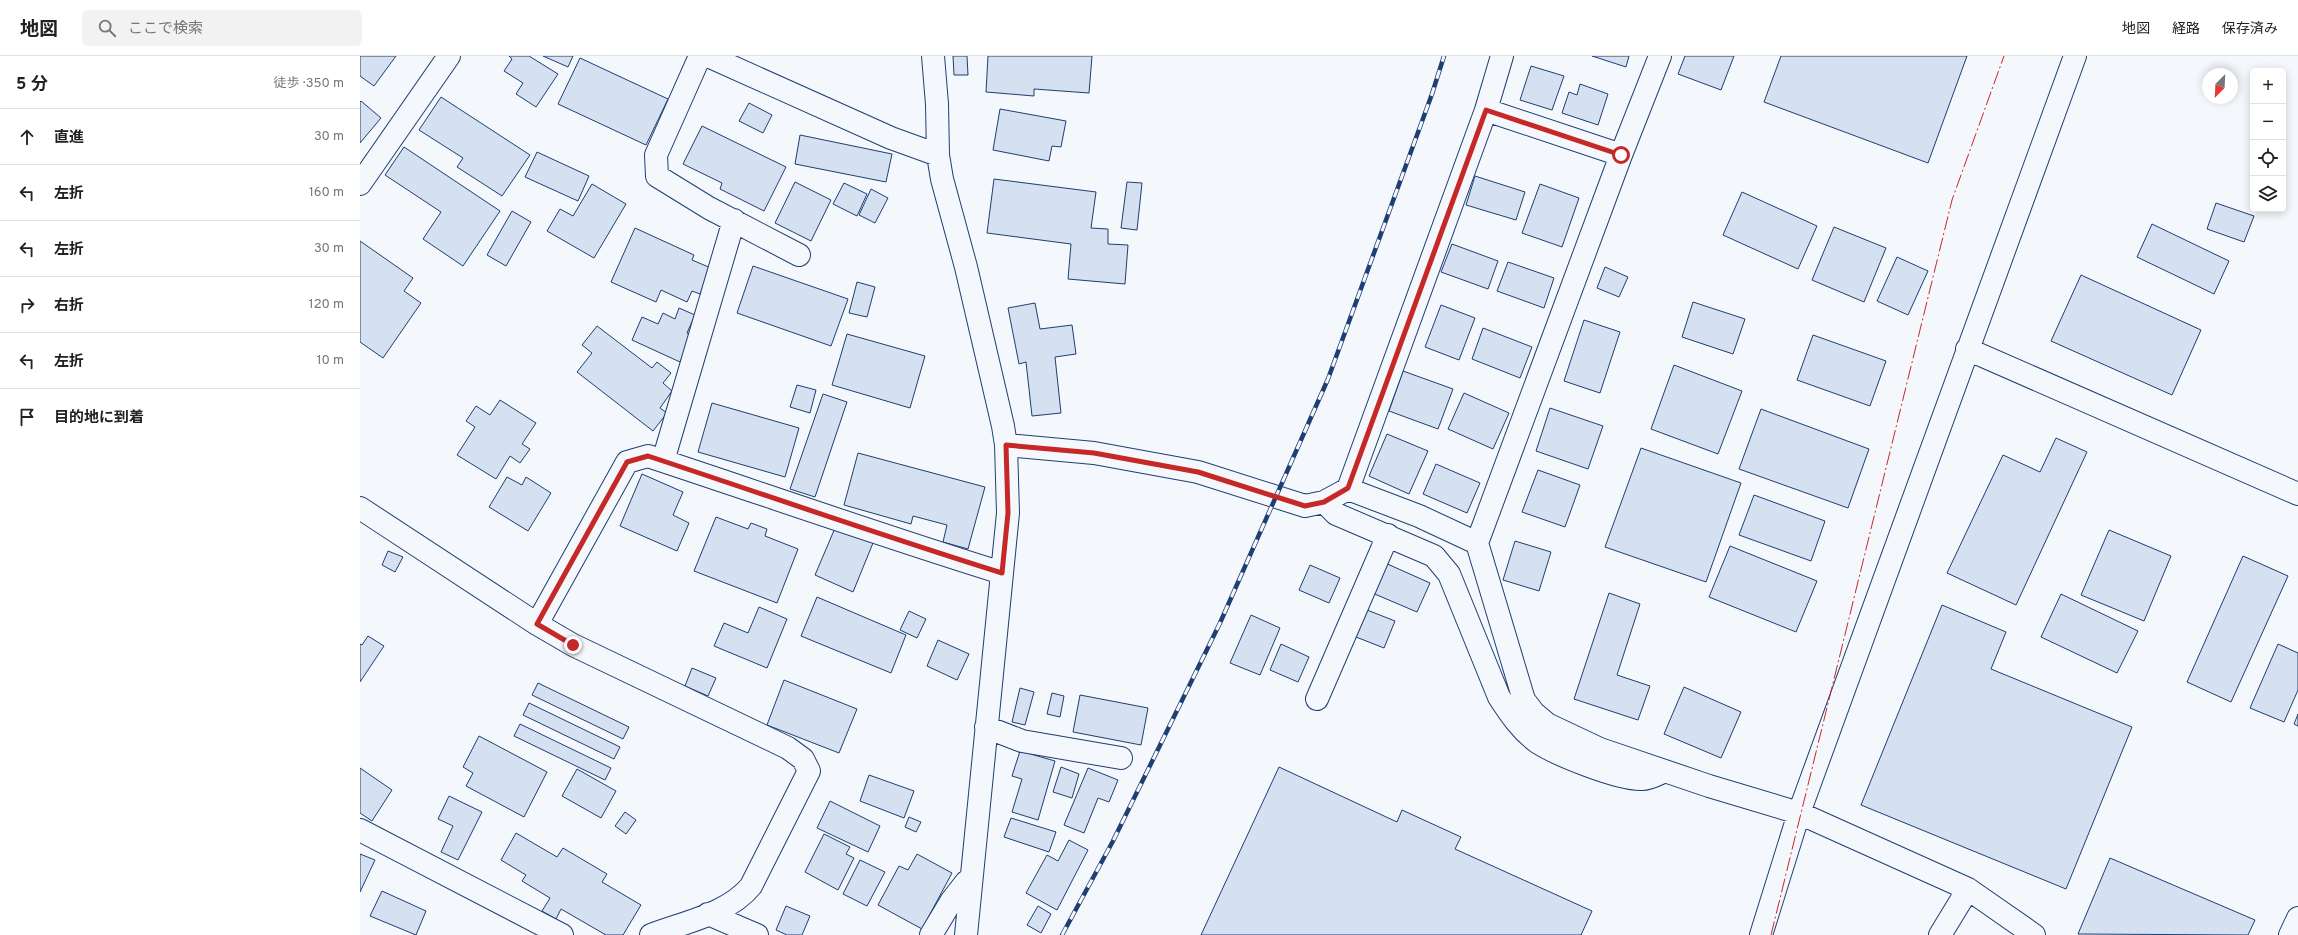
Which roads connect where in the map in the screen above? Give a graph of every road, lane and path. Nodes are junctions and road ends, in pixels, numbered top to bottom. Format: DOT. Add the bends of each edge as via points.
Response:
graph roads {
  1 [pos="449,56"];
  2 [pos="700,56"];
  3 [pos="708,56"];
  4 [pos="933,56"];
  5 [pos="1502,56"];
  6 [pos="1660,56"];
  7 [pos="2074,56"];
  8 [pos="1486,110"];
  9 [pos="938,155"];
  10 [pos="1621,155"];
  11 [pos="360,184"];
  12 [pos="734,220"];
  13 [pos="799,255"];
  14 [pos="1968,349"];
  15 [pos="1006,445"];
  16 [pos="663,461"];
  17 [pos="1348,488"];
  18 [pos="2298,494"];
  19 [pos="1324,502"];
  20 [pos="360,508"];
  21 [pos="1388,535"];
  22 [pos="1477,543"];
  23 [pos="1002,573"];
  24 [pos="537,624"];
  25 [pos="1317,698"];
  26 [pos="986,727"];
  27 [pos="1121,758"];
  28 [pos="1665,771"];
  29 [pos="1799,813"];
  30 [pos="360,830"];
  31 [pos="971,882"];
  32 [pos="1968,889"];
  33 [pos="708,914"];
  34 [pos="2298,918"];
  35 [pos="562,935"];
  36 [pos="651,935"];
  37 [pos="757,935"];
  38 [pos="931,935"];
  39 [pos="966,935"];
  40 [pos="1761,935"];
  41 [pos="1940,935"];
  42 [pos="2034,935"];
  43 [pos="2290,935"];
  1 -- 11 [label="street"];
  2 -- 12 [label="street" via="656,155 657,176"];
  3 -- 9 [label="street" via="890,138"];
  4 -- 9 [label="street"];
  5 -- 8 [label="street"];
  6 -- 10 [label="street"];
  7 -- 14 [label="street"];
  8 -- 10 [label="street"];
  8 -- 17 [label="street"];
  9 -- 15 [label="street" via="1000,410"];
  10 -- 22 [label="street"];
  12 -- 13 [label="street"];
  12 -- 16 [label="street"];
  14 -- 18 [label="street"];
  14 -- 29 [label="street"];
  15 -- 19 [label="street" via="1094,453 1154,463 1198,472 1305,506"];
  15 -- 23 [label="street" via="1008,513"];
  16 -- 23 [label="street"];
  16 -- 24 [label="street" via="648,456 627,462"];
  17 -- 19 [label="street"];
  17 -- 22 [label="street" via="1419,516"];
  19 -- 21 [label="street" via="1336,514"];
  20 -- 24 [label="street"];
  21 -- 25 [label="street"];
  21 -- 28 [label="street" via="1434,556 1449,574 1499,698 1530,735 1560,754 1631,778 1643,779"];
  22 -- 28 [label="street" via="1524,700 1534,713 1547,724 1576,739"];
  23 -- 26 [label="street"];
  24 -- 33 [label="street" via="573,645 788,748 802,759 809,771 751,886 742,898"];
  26 -- 27 [label="street" via="1022,741"];
  26 -- 31 [label="street"];
  28 -- 29 [label="street"];
  29 -- 32 [label="street"];
  29 -- 40 [label="street"];
  30 -- 35 [label="street"];
  31 -- 38 [label="street" via="966,882 957,891"];
  31 -- 39 [label="street"];
  32 -- 41 [label="street"];
  32 -- 42 [label="street"];
  33 -- 36 [label="street"];
  33 -- 37 [label="street"];
  34 -- 43 [label="street"];
}
